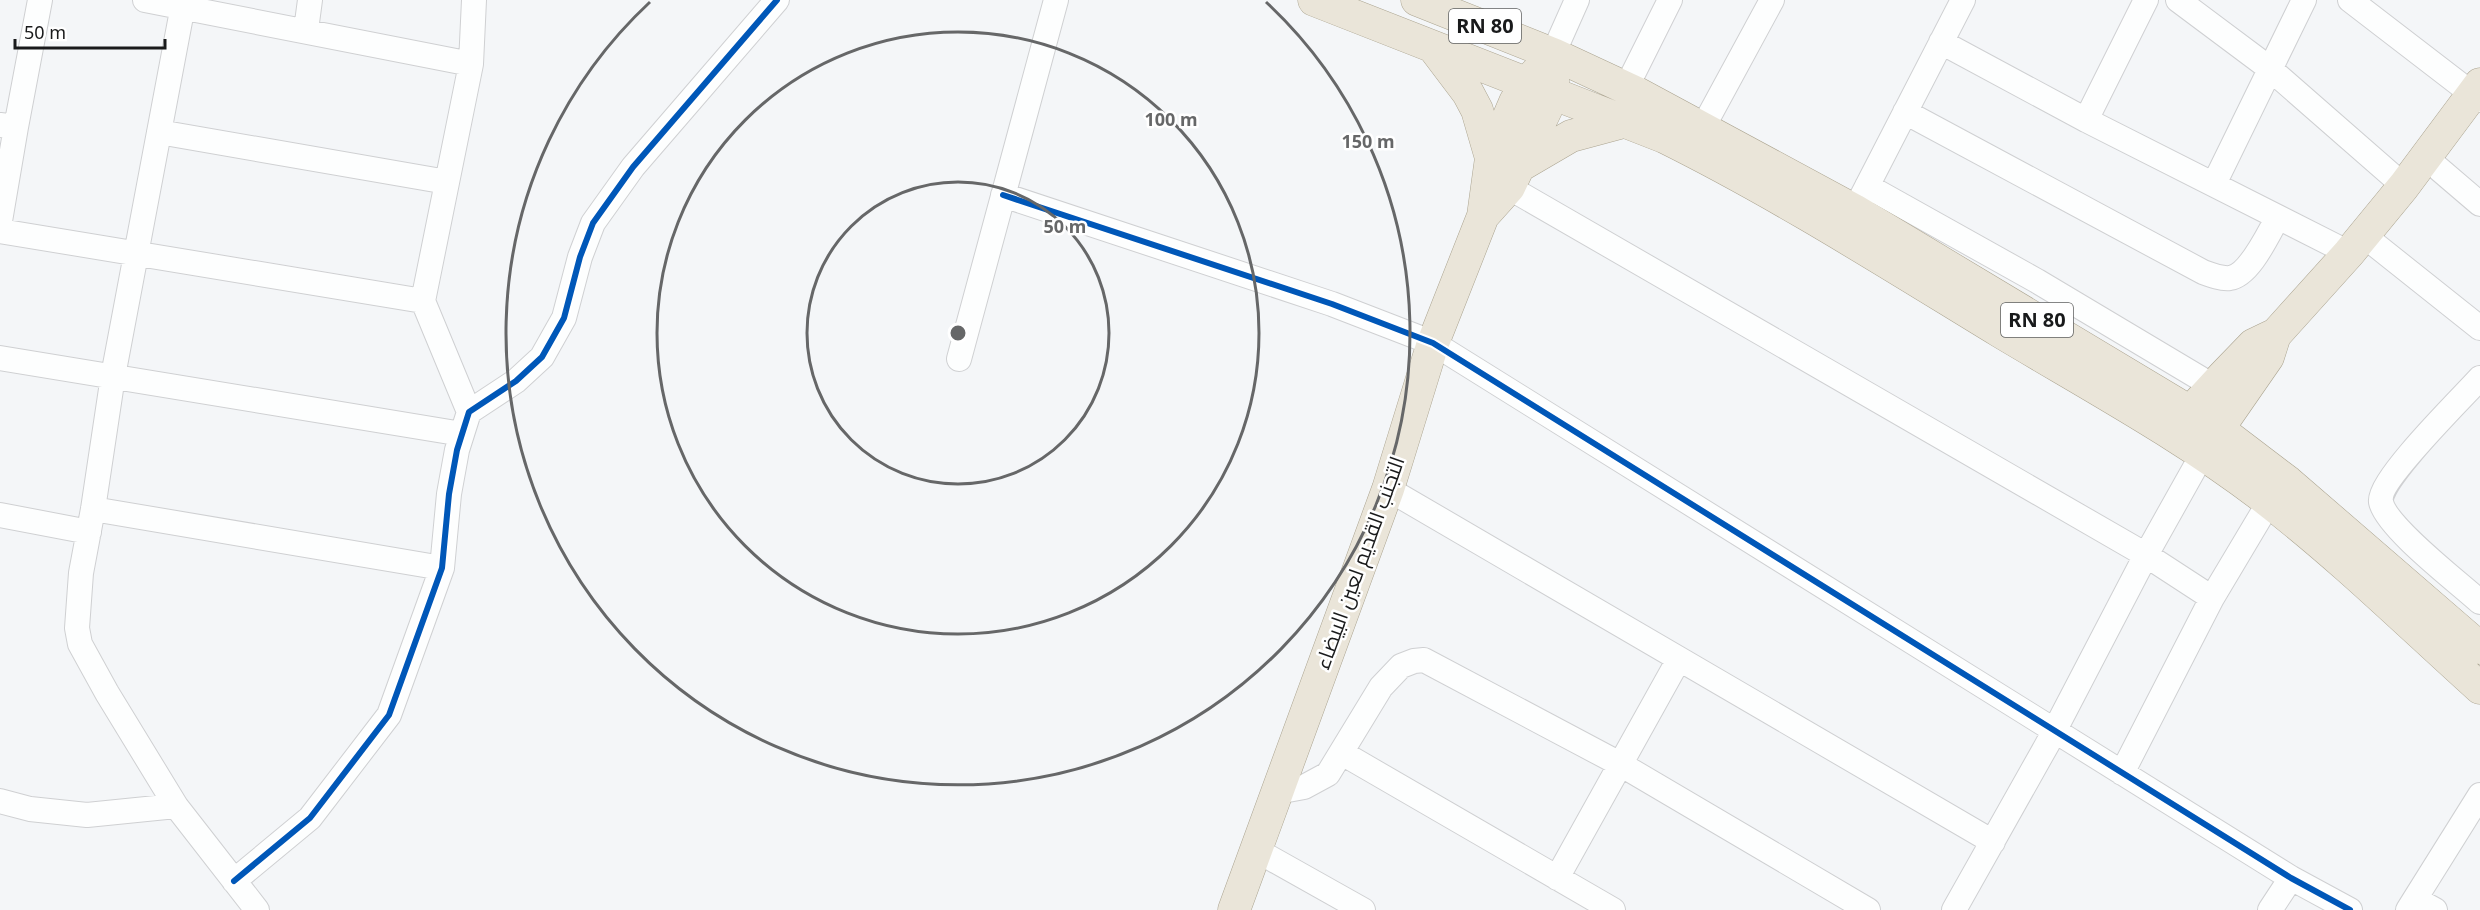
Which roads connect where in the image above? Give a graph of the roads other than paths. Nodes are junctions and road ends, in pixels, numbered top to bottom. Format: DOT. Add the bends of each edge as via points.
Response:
graph roads {
  1 [pos="40,0"];
  2 [pos="145,0"];
  3 [pos="310,0"];
  4 [pos="474,0"];
  5 [pos="777,0"];
  6 [pos="1056,0"];
  7 [pos="1314,0"];
  8 [pos="1417,0"];
  9 [pos="1577,0"];
  10 [pos="1670,0"];
  11 [pos="1772,0"];
  12 [pos="1963,0"];
  13 [pos="2146,0"];
  14 [pos="2178,0"];
  15 [pos="2304,0"];
  16 [pos="2350,0"];
  17 [pos="183,3"];
  18 [pos="306,30"];
  19 [pos="1941,42"];
  20 [pos="1433,47"];
  21 [pos="1553,54"];
  22 [pos="471,64"];
  23 [pos="2269,68"];
  24 [pos="1626,88"];
  25 [pos="1540,89"];
  26 [pos="2477,92"];
  27 [pos="1905,112"];
  28 [pos="2086,120"];
  29 [pos="1623,122"];
  30 [pos="8,126"];
  31 [pos="1702,129"];
  32 [pos="159,132"];
  33 [pos="2425,157"];
  34 [pos="1501,172"];
  35 [pos="447,182"];
  36 [pos="2214,184"];
  37 [pos="2404,186"];
  38 [pos="1003,195"];
  39 [pos="1861,198"];
  40 [pos="2480,204"];
  41 [pos="2278,217"];
  42 [pos="0,221"];
  43 [pos="0,231"];
  44 [pos="1928,237"];
  45 [pos="2356,244"];
  46 [pos="136,252"];
  47 [pos="2037,281"];
  48 [pos="423,301"];
  49 [pos="2021,311"];
  50 [pos="2480,328"];
  51 [pos="2276,334"];
  52 [pos="1433,343"];
  53 [pos="0,358"];
  54 [pos="959,359"];
  55 [pos="113,376"];
  56 [pos="2480,378"];
  57 [pos="2213,386"];
  58 [pos="465,423"];
  59 [pos="2182,424"];
  60 [pos="2217,428"];
  61 [pos="2202,455"];
  62 [pos="1388,489"];
  63 [pos="2277,490"];
  64 [pos="91,520"];
  65 [pos="3,521"];
  66 [pos="2146,555"];
  67 [pos="442,568"];
  68 [pos="2212,598"];
  69 [pos="2480,602"];
  70 [pos="2480,648"];
  71 [pos="1679,659"];
  72 [pos="2480,688"];
  73 [pos="2055,731"];
  74 [pos="1342,753"];
  75 [pos="1620,764"];
  76 [pos="2122,772"];
  77 [pos="1277,792"];
  78 [pos="2480,795"];
  79 [pos="0,801"];
  80 [pos="176,806"];
  81 [pos="1993,842"];
  82 [pos="1256,850"];
  83 [pos="1557,878"];
  84 [pos="2290,878"];
  85 [pos="234,881"];
  86 [pos="2419,906"];
  87 [pos="257,910"];
  88 [pos="1234,910"];
  89 [pos="1363,910"];
  90 [pos="1613,910"];
  91 [pos="1868,910"];
  92 [pos="1954,910"];
  93 [pos="2270,910"];
  94 [pos="2350,910"];
  1 -- 30 [label="street"];
  2 -- 17 [label="street"];
  3 -- 18 [label="street"];
  4 -- 22 [label="street"];
  5 -- 58 [label="street" via="633,167 593,223 564,318 542,357"];
  6 -- 38 [label="street"];
  7 -- 20 [label="main road, RN 80"];
  8 -- 21 [label="main road, RN 80"];
  9 -- 21 [label="street"];
  10 -- 24 [label="street"];
  11 -- 31 [label="street"];
  12 -- 19 [label="street"];
  13 -- 28 [label="street"];
  14 -- 23 [label="street"];
  15 -- 23 [label="street"];
  16 -- 26 [label="street"];
  17 -- 18 [label="street"];
  17 -- 32 [label="street"];
  18 -- 22 [label="street"];
  19 -- 27 [label="street"];
  19 -- 28 [label="street"];
  20 -- 25 [label="main road, RN 80"];
  20 -- 34 [label="main road" via="1468,93"];
  21 -- 24 [label="main road, RN 80"];
  21 -- 25 [label="main road"];
  22 -- 35 [label="street"];
  23 -- 36 [label="street"];
  23 -- 37 [label="street"];
  24 -- 31 [label="main road, RN 80"];
  25 -- 29 [label="main road, RN 80"];
  25 -- 34 [label="main road" via="1515,102"];
  26 -- 33 [label="main road"];
  27 -- 39 [label="street"];
  27 -- 41 [label="street" via="2203,272 2219,277 2229,279 2245,271"];
  28 -- 36 [label="street"];
  29 -- 34 [label="main road" via="1571,136"];
  29 -- 59 [label="main road, RN 80" via="1700,155"];
  30 -- 42 [label="street"];
  31 -- 39 [label="main road, RN 80"];
  32 -- 35 [label="street"];
  32 -- 46 [label="street"];
  33 -- 37 [label="main road"];
  33 -- 40 [label="street"];
  34 -- 52 [label="main road, التجنب القديم لعين البيضاء"];
  34 -- 66 [label="street"];
  35 -- 48 [label="street"];
  36 -- 41 [label="street"];
  37 -- 45 [label="main road"];
  38 -- 52 [label="street" via="1332,304"];
  38 -- 54 [label="street"];
  39 -- 44 [label="main road, RN 80"];
  41 -- 45 [label="street"];
  43 -- 46 [label="street"];
  44 -- 47 [label="street"];
  44 -- 49 [label="main road, RN 80"];
  45 -- 50 [label="street"];
  45 -- 51 [label="main road"];
  46 -- 48 [label="street"];
  46 -- 55 [label="street"];
  47 -- 49 [label="street"];
  47 -- 57 [label="street"];
  48 -- 58 [label="street"];
  49 -- 59 [label="main road, RN 80"];
  51 -- 57 [label="main road" via="2253,345"];
  51 -- 60 [label="main road" via="2268,357"];
  52 -- 62 [label="main road, التجنب القديم لعين البيضاء"];
  52 -- 73 [label="street"];
  53 -- 55 [label="street"];
  55 -- 58 [label="street"];
  55 -- 64 [label="street"];
  56 -- 69 [label="street" via="2394,471 2380,500 2393,524"];
  57 -- 59 [label="main road"];
  58 -- 67 [label="street" via="449,494"];
  59 -- 60 [label="main road, RN 80"];
  59 -- 61 [label="main road, RN 80"];
  60 -- 61 [label="main road"];
  60 -- 63 [label="main road, RN 80"];
  61 -- 63 [label="main road, RN 80"];
  61 -- 66 [label="street"];
  62 -- 71 [label="street"];
  62 -- 77 [label="main road, التجنب القديم لعين البيضاء"];
  63 -- 68 [label="street"];
  63 -- 70 [label="main road, RN 80"];
  63 -- 72 [label="main road, RN 80"];
  64 -- 65 [label="street"];
  64 -- 67 [label="street"];
  64 -- 80 [label="street" via="79,597 80,644"];
  66 -- 68 [label="street"];
  66 -- 73 [label="street"];
  67 -- 85 [label="street" via="389,715 310,818"];
  68 -- 76 [label="street"];
  71 -- 75 [label="street"];
  71 -- 81 [label="street"];
  73 -- 76 [label="street"];
  73 -- 81 [label="street"];
  74 -- 75 [label="street" via="1381,687 1401,666 1425,660"];
  74 -- 77 [label="street" via="1328,774 1304,787"];
  74 -- 83 [label="street"];
  75 -- 83 [label="street"];
  75 -- 91 [label="street"];
  76 -- 84 [label="street"];
  77 -- 82 [label="main road, التجنب القديم لعين البيضاء"];
  78 -- 86 [label="street"];
  79 -- 80 [label="street" via="30,809 87,815"];
  80 -- 85 [label="street"];
  81 -- 92 [label="street"];
  82 -- 88 [label="main road, التجنب القديم لعين البيضاء"];
  82 -- 89 [label="street"];
  83 -- 90 [label="street"];
  84 -- 93 [label="street"];
  84 -- 94 [label="street"];
  85 -- 87 [label="street"];
}
